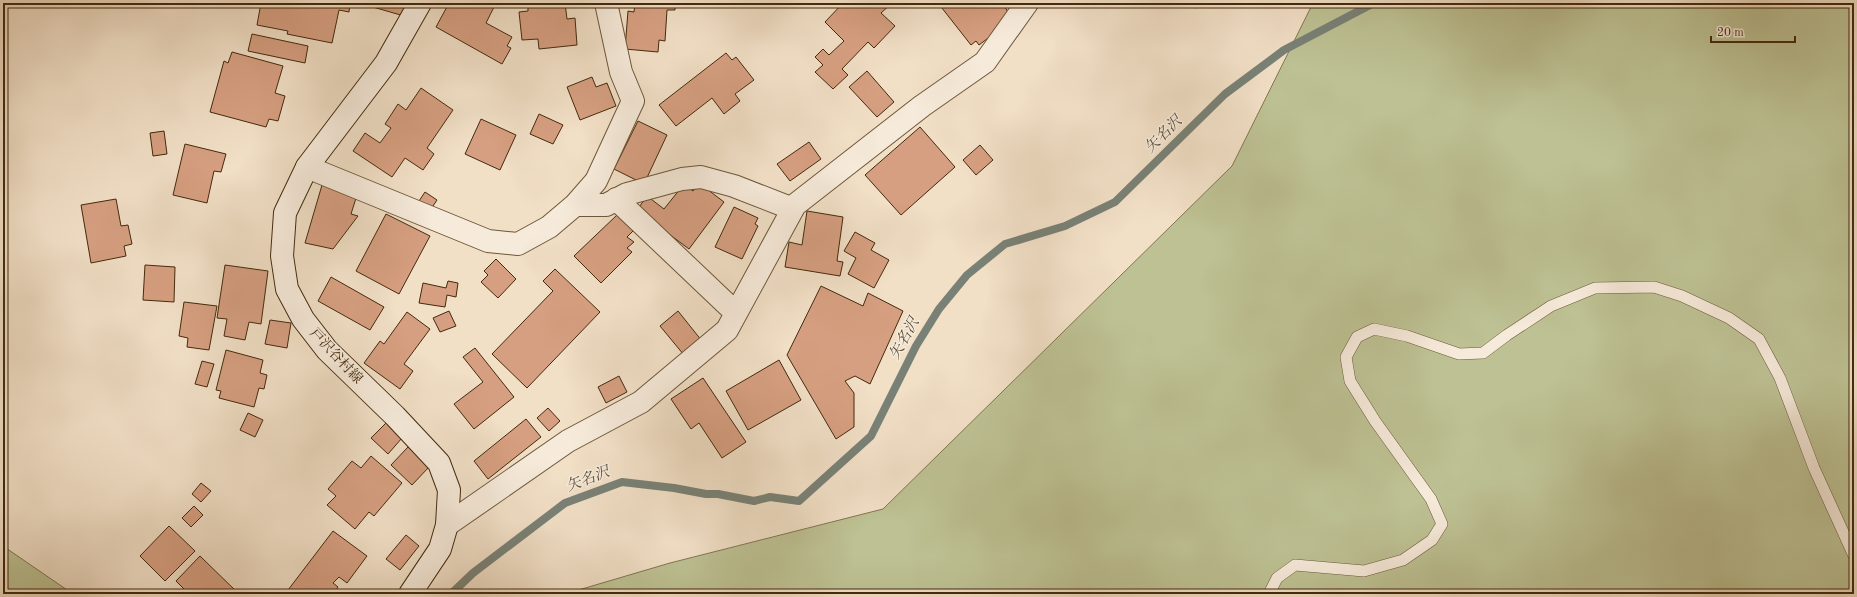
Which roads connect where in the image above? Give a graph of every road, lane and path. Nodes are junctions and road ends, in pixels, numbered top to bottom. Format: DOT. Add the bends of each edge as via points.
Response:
graph roads {
  1 [pos="420,3"];
  2 [pos="606,3"];
  3 [pos="1027,3"];
  4 [pos="307,167"];
  5 [pos="616,199"];
  6 [pos="575,205"];
  7 [pos="793,209"];
  8 [pos="736,313"];
  9 [pos="447,525"];
  10 [pos="1854,556"];
  11 [pos="410,594"];
  12 [pos="1268,594"];
  1 -- 4 [label="street, 戸沢谷村線" via="386,63"];
  2 -- 6 [label="street" via="621,72 633,101 596,181"];
  3 -- 7 [label="street" via="985,62 922,106"];
  4 -- 6 [label="street" via="488,241 518,244 549,227"];
  4 -- 9 [label="street, 戸沢谷村線" via="285,213 282,256 287,289 303,319 327,350 439,463 449,490"];
  5 -- 6 [label="street" via="606,204"];
  5 -- 7 [label="street" via="682,179 701,177 734,186"];
  5 -- 8 [label="street"];
  7 -- 8 [label="street"];
  8 -- 9 [label="street" via="727,330 641,402 568,440"];
  9 -- 11 [label="street, 戸沢谷村線" via="440,549"];
  10 -- 12 [label="lane" via="1814,468 1780,378 1759,339 1728,318 1682,296 1654,288 1595,288 1551,306 1483,354 1459,354 1407,336 1374,329 1357,337 1346,357 1350,381 1375,421 1431,499 1442,524 1432,540 1402,560 1364,571 1295,565 1277,578"];
}
